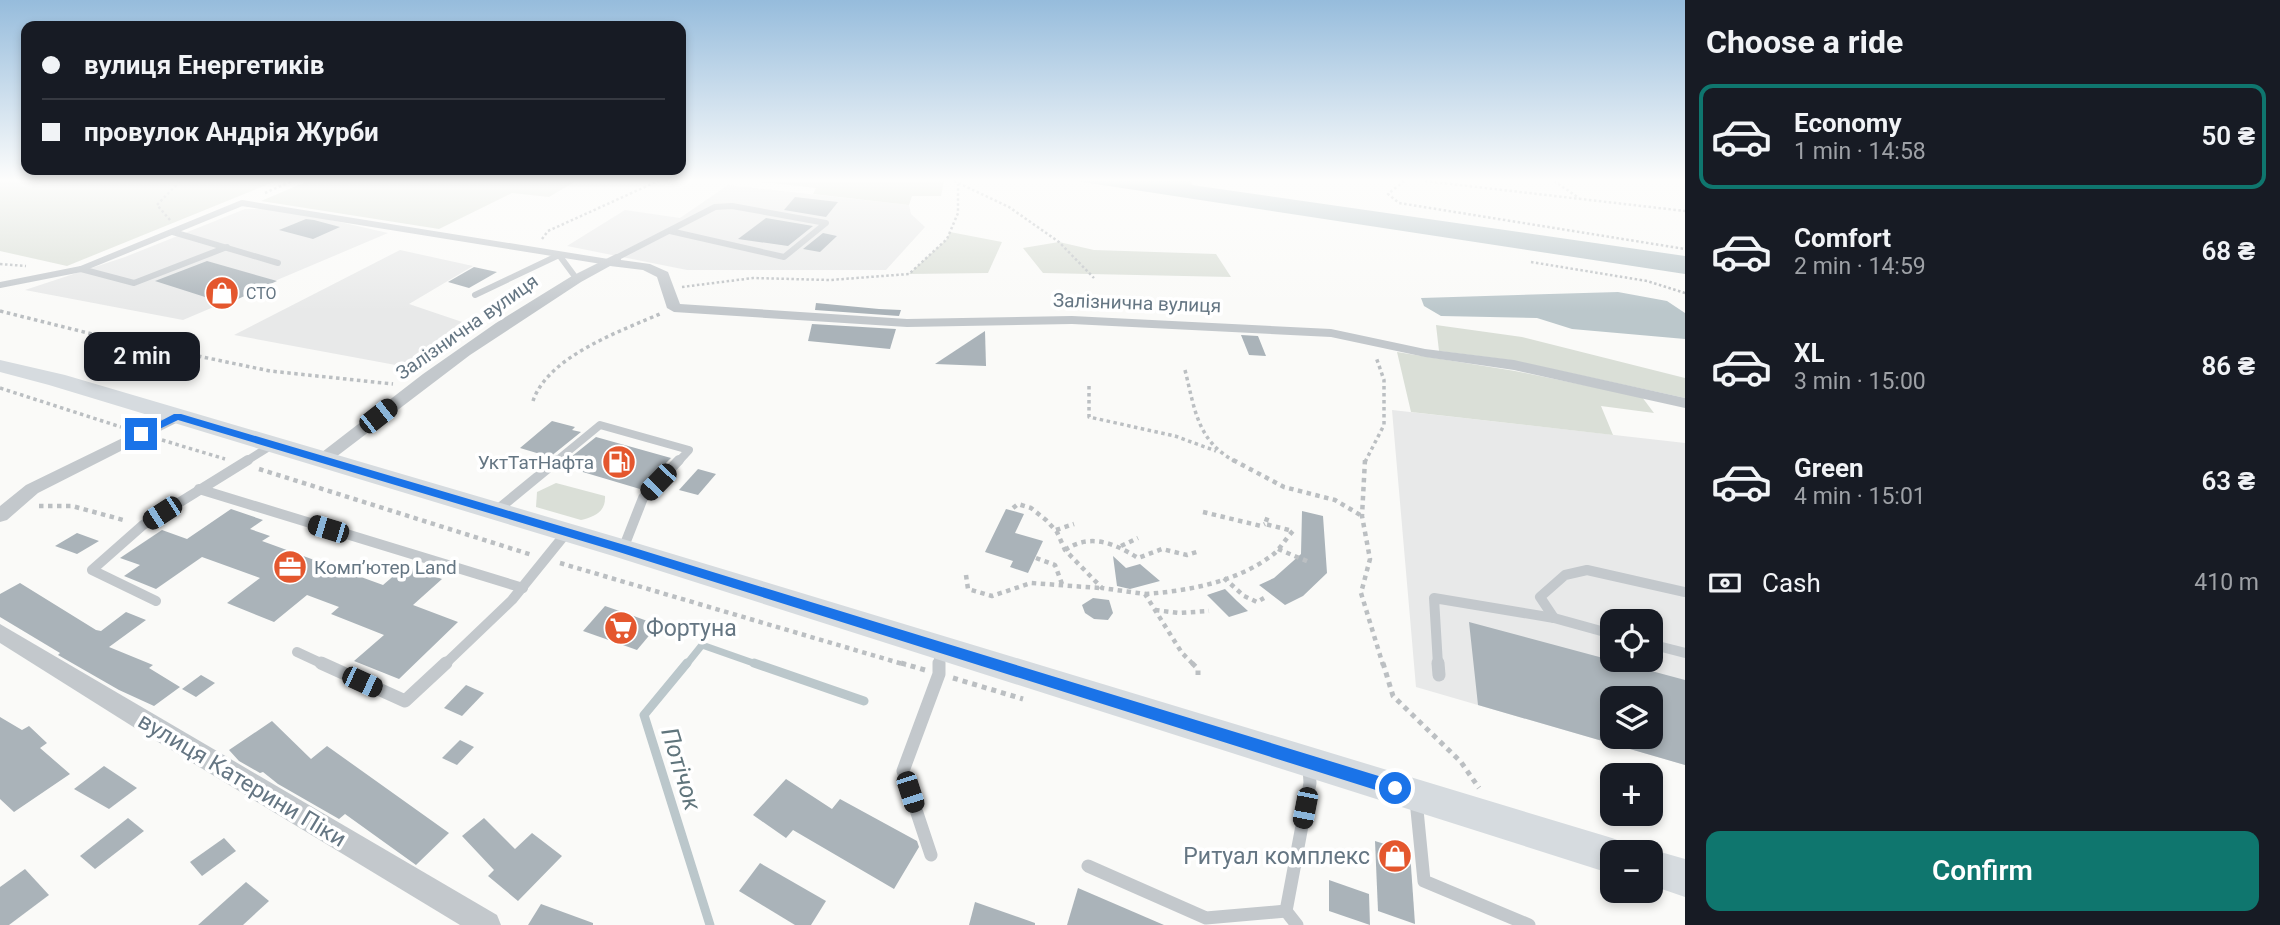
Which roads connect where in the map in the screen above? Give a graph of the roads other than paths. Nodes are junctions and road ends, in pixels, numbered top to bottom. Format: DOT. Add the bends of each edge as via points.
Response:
graph roads {
  1 [pos="190,224"];
  2 [pos="372,224"];
  3 [pos="683,224"];
  4 [pos="825,224"];
  5 [pos="670,231"];
  6 [pos="173,232"];
  7 [pos="227,247"];
  8 [pos="559,256"];
  9 [pos="613,259"];
  10 [pos="278,263"];
  11 [pos="81,269"];
  12 [pos="576,278"];
  13 [pos="0,285"];
  14 [pos="475,295"];
  15 [pos="0,366"];
  16 [pos="1685,403"];
  17 [pos="178,416"];
  18 [pos="272,445"];
  19 [pos="322,459"];
  20 [pos="199,489"];
  21 [pos="496,511"];
  22 [pos="0,516"];
  23 [pos="567,532"];
  24 [pos="624,549"];
  25 [pos="523,588"];
  26 [pos="1685,592"];
  27 [pos="156,601"];
  28 [pos="1554,618"];
  29 [pos="1600,631"];
  30 [pos="0,632"];
  31 [pos="1663,647"];
  32 [pos="298,652"];
  33 [pos="1685,653"];
  34 [pos="939,661"];
  35 [pos="1439,675"];
  36 [pos="1308,762"];
  37 [pos="1416,795"];
  38 [pos="1600,852"];
  39 [pos="931,855"];
  40 [pos="1088,866"];
  41 [pos="1663,871"];
  42 [pos="1685,878"];
  43 [pos="1286,911"];
  44 [pos="1205,922"];
  45 [pos="487,925"];
  46 [pos="1297,925"];
  47 [pos="1529,925"];
  1 -- 6 [label="lane"];
  2 -- 8 [label="lane"];
  3 -- 5 [label="lane"];
  4 -- 5 [label="lane" via="785,257"];
  5 -- 9 [label="lane"];
  6 -- 7 [label="lane"];
  6 -- 11 [label="lane"];
  7 -- 10 [label="lane"];
  7 -- 11 [label="lane" via="134,283"];
  8 -- 9 [label="lane"];
  8 -- 12 [label="lane"];
  8 -- 14 [label="lane"];
  9 -- 12 [label="street, Залізнична вулиця"];
  9 -- 16 [label="street, Залізнична вулиця" via="663,275 674,308 907,323 1072,320 1331,333 1425,353 1514,365"];
  11 -- 13 [label="lane"];
  12 -- 19 [label="street, Залізнична вулиця" via="482,337"];
  15 -- 17 [label="main road"];
  17 -- 18 [label="main road"];
  17 -- 22 [label="street" via="32,489"];
  18 -- 19 [label="main road"];
  18 -- 20 [label="lane"];
  19 -- 21 [label="main road"];
  20 -- 25 [label="lane"];
  20 -- 27 [label="lane" via="143,526 92,570"];
  21 -- 23 [label="main road"];
  21 -- 24 [label="lane" via="600,425 689,450 643,498"];
  23 -- 24 [label="main road"];
  23 -- 25 [label="lane"];
  24 -- 34 [label="main road"];
  25 -- 32 [label="lane" via="405,701"];
  26 -- 28 [label="lane" via="1587,570 1564,575 1540,597"];
  28 -- 29 [label="lane"];
  28 -- 35 [label="lane" via="1434,598"];
  30 -- 45 [label="street, вулиця Катерини Піки"];
  31 -- 33 [label="lane"];
  34 -- 36 [label="main road"];
  34 -- 39 [label="lane" via="904,771"];
  36 -- 37 [label="main road"];
  36 -- 43 [label="lane" via="1310,783"];
  37 -- 38 [label="main road"];
  37 -- 47 [label="lane" via="1424,881"];
  40 -- 44 [label="lane"];
  41 -- 42 [label="main road"];
  43 -- 44 [label="lane"];
  43 -- 46 [label="lane"];
}
